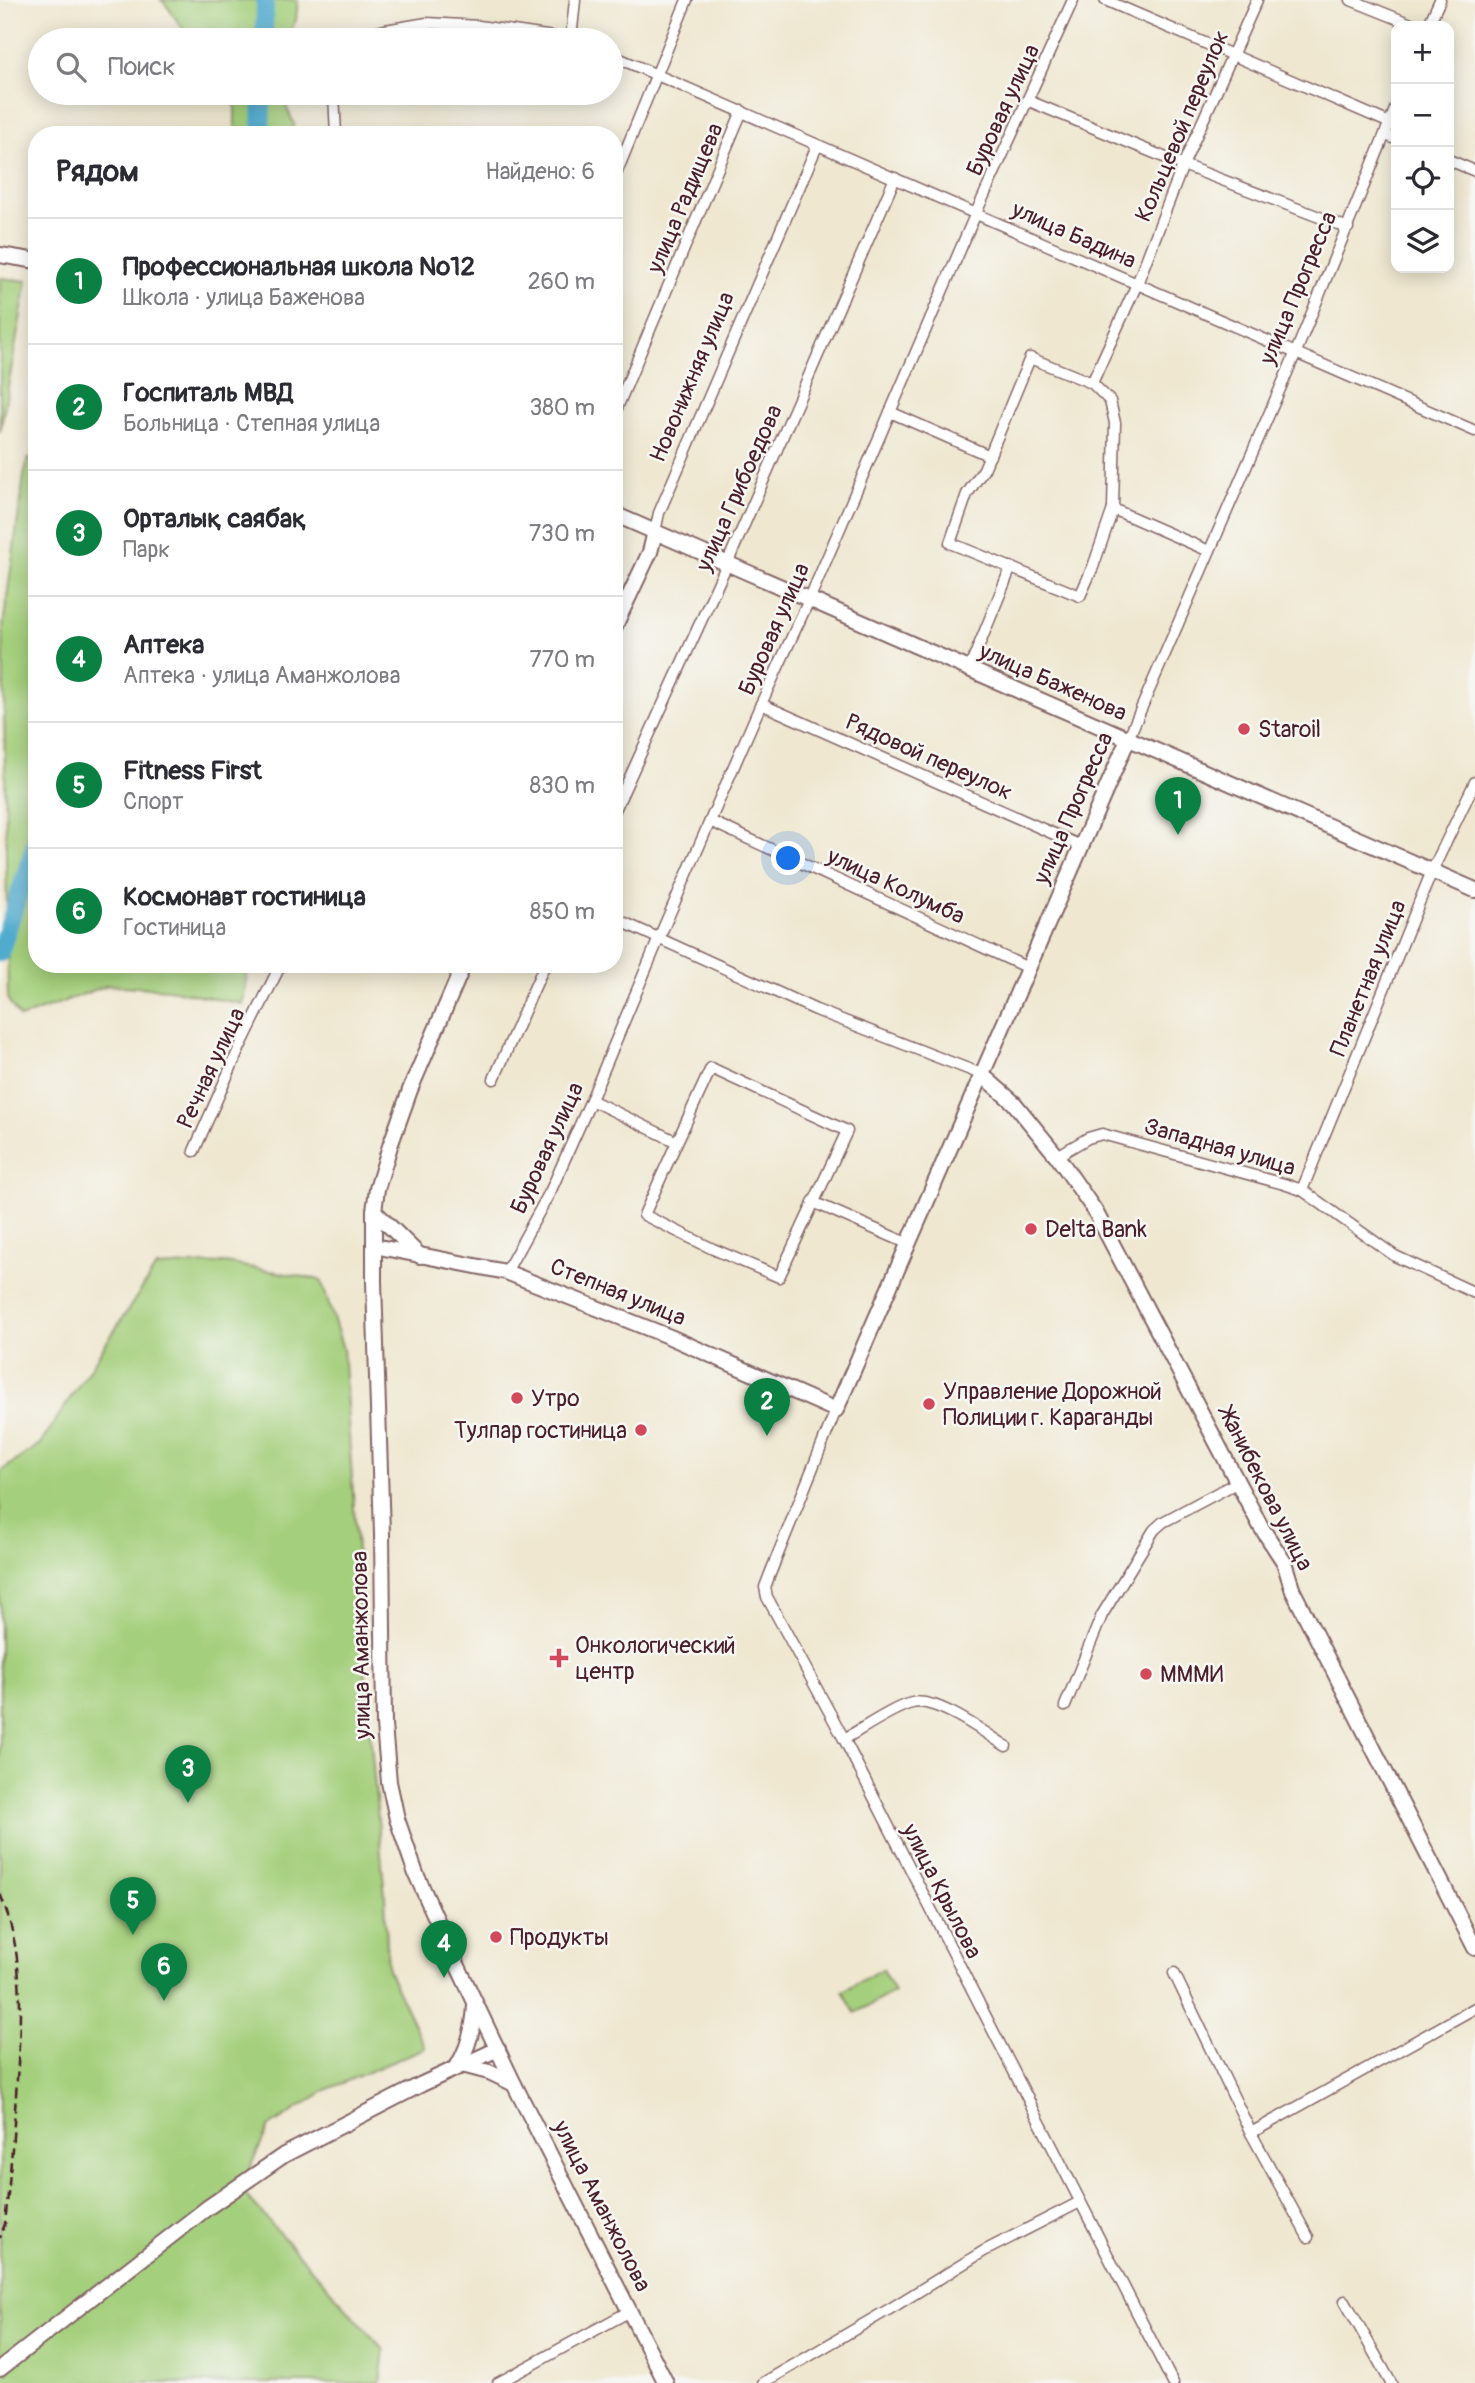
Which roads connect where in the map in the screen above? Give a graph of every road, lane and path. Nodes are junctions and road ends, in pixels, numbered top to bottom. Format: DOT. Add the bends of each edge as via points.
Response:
graph roads {
  1 [pos="575,0"];
  2 [pos="687,0"];
  3 [pos="1073,0"];
  4 [pos="1105,0"];
  5 [pos="1257,0"];
  6 [pos="1351,0"];
  7 [pos="1440,0"];
  8 [pos="1404,21"];
  9 [pos="1430,21"];
  10 [pos="398,28"];
  11 [pos="492,28"];
  12 [pos="573,28"];
  13 [pos="1233,55"];
  14 [pos="623,60"];
  15 [pos="657,74"];
  16 [pos="1029,101"];
  17 [pos="335,105"];
  18 [pos="742,111"];
  19 [pos="1390,123"];
  20 [pos="336,126"];
  21 [pos="1386,135"];
  22 [pos="1391,137"];
  23 [pos="817,146"];
  24 [pos="623,157"];
  25 [pos="1454,162"];
  26 [pos="1183,165"];
  27 [pos="1475,171"];
  28 [pos="895,178"];
  29 [pos="976,213"];
  30 [pos="1348,228"];
  31 [pos="0,255"];
  32 [pos="28,260"];
  33 [pos="1137,284"];
  34 [pos="1296,352"];
  35 [pos="1091,383"];
  36 [pos="623,394"];
  37 [pos="890,412"];
  38 [pos="1475,431"];
  39 [pos="990,456"];
  40 [pos="1113,509"];
  41 [pos="623,518"];
  42 [pos="655,532"];
  43 [pos="1209,551"];
  44 [pos="727,564"];
  45 [pos="1011,567"];
  46 [pos="809,600"];
  47 [pos="623,609"];
  48 [pos="969,670"];
  49 [pos="761,704"];
  50 [pos="1128,739"];
  51 [pos="1475,782"];
  52 [pos="623,792"];
  53 [pos="710,821"];
  54 [pos="1081,846"];
  55 [pos="1432,872"];
  56 [pos="1475,890"];
  57 [pos="623,922"];
  58 [pos="659,938"];
  59 [pos="1028,968"];
  60 [pos="277,973"];
  61 [pos="460,973"];
  62 [pos="541,973"];
  63 [pos="981,1074"];
  64 [pos="494,1079"];
  65 [pos="591,1100"];
  66 [pos="677,1142"];
  67 [pos="194,1151"];
  68 [pos="1057,1156"];
  69 [pos="1302,1190"];
  70 [pos="813,1202"];
  71 [pos="374,1211"];
  72 [pos="909,1244"];
  73 [pos="374,1247"];
  74 [pos="421,1257"];
  75 [pos="506,1272"];
  76 [pos="1475,1293"];
  77 [pos="836,1410"];
  78 [pos="1238,1482"];
  79 [pos="1065,1706"];
  80 [pos="844,1739"];
  81 [pos="1006,1746"];
  82 [pos="1475,1948"];
  83 [pos="1174,1973"];
  84 [pos="475,2003"];
  85 [pos="1475,2008"];
  86 [pos="498,2049"];
  87 [pos="460,2066"];
  88 [pos="514,2084"];
  89 [pos="1251,2133"];
  90 [pos="1080,2202"];
  91 [pos="1308,2237"];
  92 [pos="1345,2301"];
  93 [pos="630,2311"];
  94 [pos="0,2369"];
  95 [pos="498,2383"];
  96 [pos="666,2383"];
  97 [pos="762,2383"];
  98 [pos="1173,2383"];
  99 [pos="1391,2383"];
  1 -- 12 [label="street"];
  2 -- 15 [label="street"];
  3 -- 16 [label="street, Буровая улица"];
  4 -- 13 [label="street"];
  5 -- 13 [label="street, Кольцевой переулок"];
  6 -- 8 [label="street"];
  7 -- 9 [label="street"];
  10 -- 11 [label="street" via="427,23"];
  13 -- 19 [label="street"];
  13 -- 26 [label="street, Кольцевой переулок"];
  14 -- 15 [label="street, улица Бадина"];
  15 -- 18 [label="street, улица Бадина"];
  15 -- 24 [label="street"];
  16 -- 26 [label="street"];
  16 -- 29 [label="street, Буровая улица"];
  17 -- 20 [label="street"];
  18 -- 23 [label="street, улица Бадина"];
  18 -- 36 [label="street, улица Радищева"];
  19 -- 21 [label="street, улица Прогресса"];
  21 -- 22 [label="street"];
  21 -- 30 [label="street, улица Прогресса"];
  23 -- 28 [label="street, улица Бадина"];
  23 -- 42 [label="street, Новонижняя улица" via="659,513"];
  25 -- 27 [label="street"];
  26 -- 30 [label="street"];
  26 -- 33 [label="street, Кольцевой переулок"];
  28 -- 29 [label="street, улица Бадина"];
  28 -- 44 [label="street, улица Грибоедова"];
  29 -- 33 [label="street, улица Бадина"];
  29 -- 37 [label="street, Буровая улица"];
  30 -- 34 [label="street, улица Прогресса"];
  31 -- 32 [label="main road"];
  33 -- 34 [label="street, улица Бадина"];
  33 -- 35 [label="street, Кольцевой переулок"];
  34 -- 38 [label="street, улица Бадина"];
  34 -- 43 [label="street, улица Прогресса"];
  35 -- 39 [label="street" via="1030,358"];
  35 -- 40 [label="street" via="1110,401 1115,423"];
  37 -- 39 [label="street"];
  37 -- 46 [label="street, Буровая улица"];
  39 -- 45 [label="street" via="967,494 950,543"];
  40 -- 43 [label="street"];
  40 -- 45 [label="street" via="1080,596"];
  41 -- 42 [label="main road, улица Баженова"];
  42 -- 44 [label="main road, улица Баженова"];
  42 -- 47 [label="main road, Новонижняя улица"];
  43 -- 50 [label="street, улица Прогресса"];
  44 -- 46 [label="main road, улица Баженова"];
  44 -- 52 [label="street, улица Грибоедова"];
  45 -- 48 [label="street"];
  46 -- 48 [label="main road, улица Баженова"];
  46 -- 49 [label="street, Буровая улица"];
  48 -- 50 [label="main road, улица Баженова"];
  49 -- 53 [label="street, Буровая улица"];
  49 -- 54 [label="street, Рядовой переулок"];
  50 -- 54 [label="main road, улица Прогресса"];
  50 -- 55 [label="main road, улица Баженова"];
  51 -- 55 [label="street, Планетная улица"];
  53 -- 58 [label="street, Буровая улица"];
  53 -- 59 [label="street, улица Колумба"];
  54 -- 59 [label="main road, улица Прогресса"];
  55 -- 56 [label="main road, улица Баженова"];
  55 -- 69 [label="street, Планетная улица"];
  57 -- 58 [label="street"];
  58 -- 63 [label="street" via="816,1010"];
  58 -- 65 [label="street, Буровая улица"];
  59 -- 63 [label="main road, улица Прогресса"];
  60 -- 67 [label="street, Речная улица"];
  61 -- 71 [label="main road" via="410,1090"];
  62 -- 64 [label="street"];
  63 -- 68 [label="main road, Жанибекова улица" via="1014,1103"];
  63 -- 72 [label="main road, улица Прогресса"];
  65 -- 66 [label="street"];
  65 -- 75 [label="street, Буровая улица" via="551,1190"];
  66 -- 70 [label="street" via="711,1068 847,1131"];
  66 -- 70 [label="street" via="644,1215 713,1249 779,1277"];
  68 -- 69 [label="street, Западная улица" via="1102,1134"];
  68 -- 78 [label="main road, Жанибекова улица" via="1095,1211"];
  69 -- 76 [label="street, Западная улица" via="1395,1256"];
  70 -- 72 [label="street"];
  71 -- 73 [label="main road"];
  71 -- 74 [label="main road"];
  72 -- 77 [label="main road, улица Прогресса"];
  73 -- 74 [label="main road, Степная улица"];
  73 -- 84 [label="main road, улица Аманжолова" via="389,1782 416,1874"];
  74 -- 75 [label="main road, Степная улица"];
  75 -- 77 [label="main road, Степная улица"];
  77 -- 80 [label="street, улица Крылова" via="765,1587"];
  78 -- 79 [label="street" via="1154,1530 1102,1615"];
  78 -- 82 [label="main road, Жанибекова улица" via="1284,1562 1293,1591"];
  80 -- 81 [label="street" via="921,1702 935,1705"];
  80 -- 90 [label="street, улица Крылова"];
  83 -- 89 [label="street"];
  84 -- 86 [label="main road, улица Аманжолова"];
  84 -- 87 [label="main road" via="474,2024"];
  85 -- 89 [label="street"];
  86 -- 87 [label="main road"];
  86 -- 88 [label="main road, улица Аманжолова"];
  87 -- 88 [label="main road"];
  87 -- 94 [label="main road" via="284,2155 207,2208"];
  88 -- 93 [label="main road, улица Аманжолова"];
  89 -- 91 [label="street"];
  90 -- 97 [label="street" via="984,2251"];
  90 -- 98 [label="street, улица Крылова"];
  92 -- 99 [label="street"];
  93 -- 95 [label="street"];
  93 -- 96 [label="main road, улица Аманжолова"];
}
